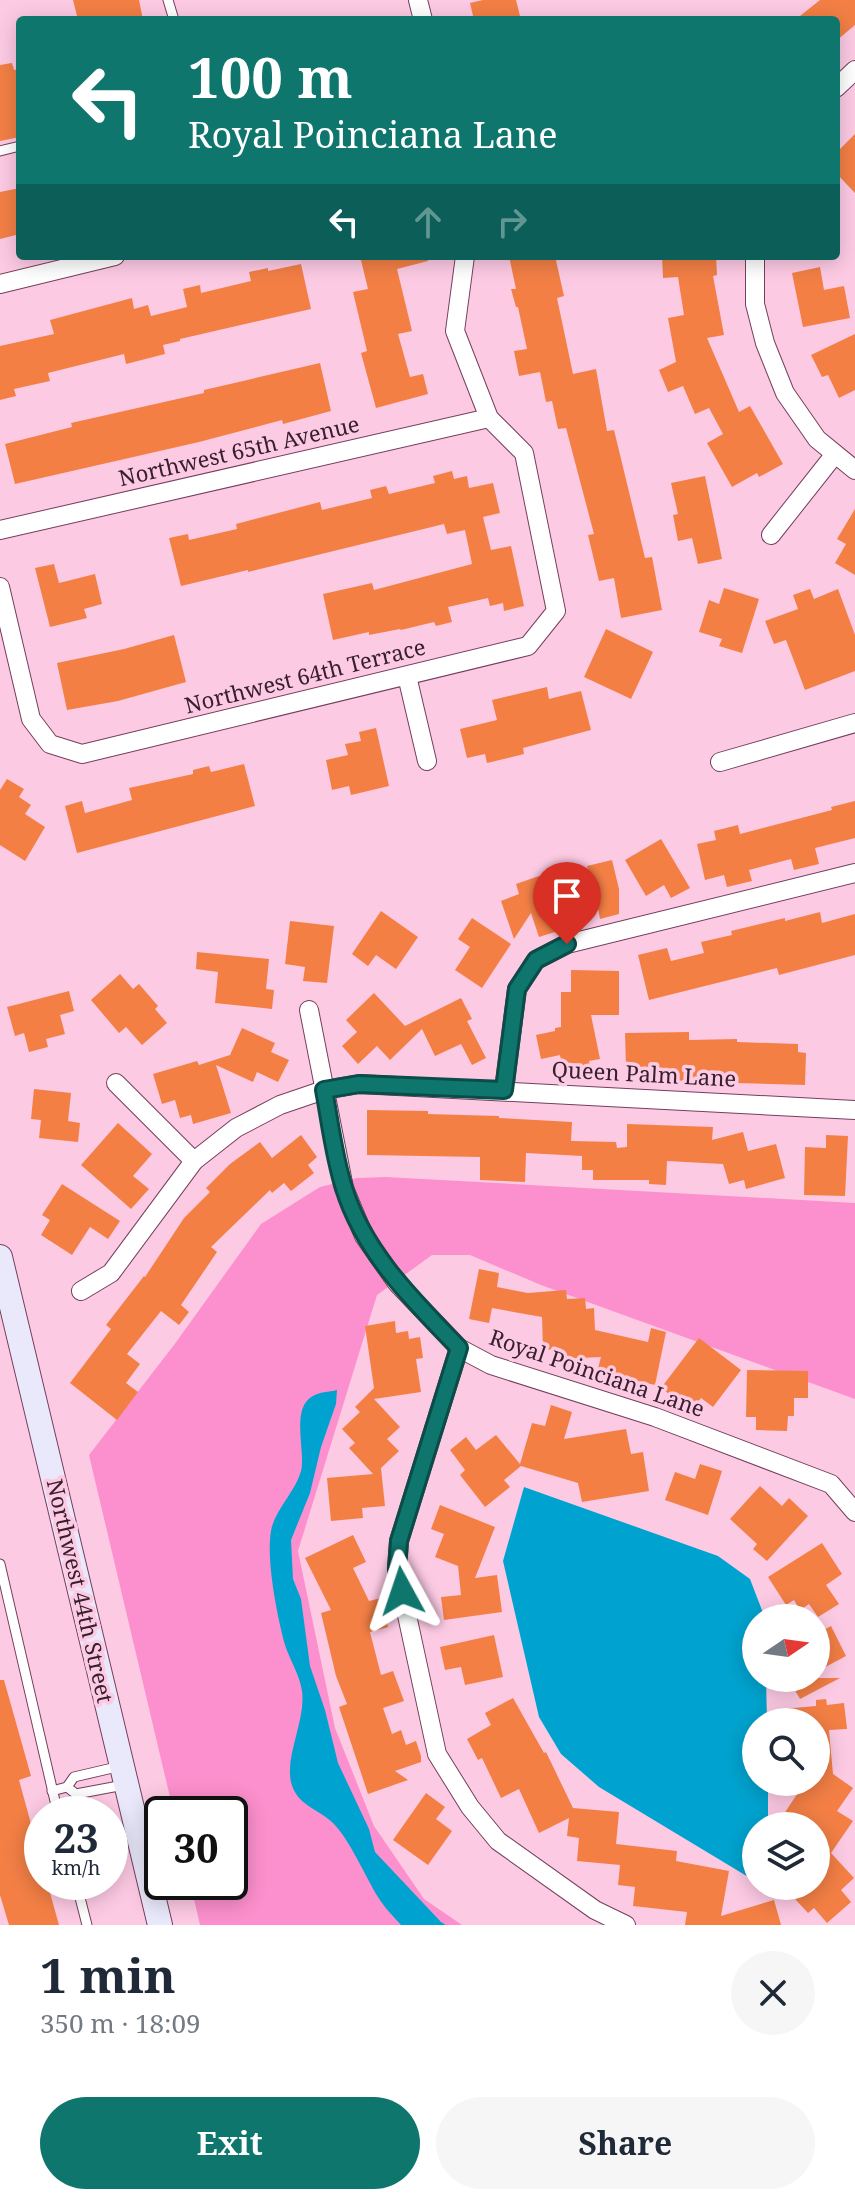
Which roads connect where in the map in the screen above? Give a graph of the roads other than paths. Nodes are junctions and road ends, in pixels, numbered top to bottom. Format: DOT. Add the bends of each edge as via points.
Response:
graph roads {
  1 [pos="855,70"];
  2 [pos="840,84"];
  3 [pos="99,260"];
  4 [pos="464,260"];
  5 [pos="755,260"];
  6 [pos="0,284"];
  7 [pos="489,418"];
  8 [pos="835,454"];
  9 [pos="855,470"];
  10 [pos="0,530"];
  11 [pos="771,535"];
  12 [pos="0,587"];
  13 [pos="407,676"];
  14 [pos="855,723"];
  15 [pos="427,761"];
  16 [pos="720,762"];
  17 [pos="855,873"];
  18 [pos="309,1010"];
  19 [pos="116,1083"];
  20 [pos="324,1090"];
  21 [pos="504,1090"];
  22 [pos="855,1110"];
  23 [pos="194,1161"];
  24 [pos="0,1257"];
  25 [pos="81,1291"];
  26 [pos="459,1348"];
  27 [pos="855,1512"];
  28 [pos="0,1564"];
  29 [pos="124,1776"];
  30 [pos="67,1787"];
  31 [pos="52,1791"];
  32 [pos="53,1796"];
  33 [pos="81,1900"];
  34 [pos="87,1925"];
  35 [pos="160,1925"];
  36 [pos="626,1925"];
  1 -- 2 [label="street"];
  3 -- 6 [label="street"];
  4 -- 7 [label="street" via="455,331"];
  5 -- 8 [label="street" via="755,304 780,381 817,439"];
  7 -- 10 [label="street, Northwest 65th Avenue"];
  7 -- 13 [label="street, Northwest 64th Terrace" via="524,453 556,611 528,646"];
  8 -- 9 [label="street"];
  8 -- 11 [label="street"];
  12 -- 13 [label="street, Northwest 64th Terrace" via="31,719 50,744 82,754"];
  13 -- 15 [label="street"];
  14 -- 16 [label="street"];
  17 -- 21 [label="street" via="567,944 536,960 517,989"];
  18 -- 20 [label="street, Royal Poinciana Lane"];
  19 -- 23 [label="street"];
  20 -- 21 [label="street, Queen Palm Lane" via="359,1084"];
  20 -- 23 [label="street, Queen Palm Lane" via="236,1128"];
  20 -- 26 [label="street, Royal Poinciana Lane" via="344,1188 364,1236 397,1283"];
  21 -- 22 [label="street, Queen Palm Lane"];
  23 -- 25 [label="street, Queen Palm Lane" via="111,1273"];
  24 -- 29 [label="street, Northwest 44th Street"];
  26 -- 27 [label="street, Royal Poinciana Lane" via="491,1365 655,1417 831,1484"];
  26 -- 36 [label="street" via="399,1541 397,1569 437,1754 498,1841 595,1910"];
  28 -- 31 [label="lane"];
  29 -- 30 [label="lane" via="74,1777"];
  29 -- 30 [label="lane" via="76,1794"];
  29 -- 35 [label="street, Northwest 44th Street"];
  30 -- 31 [label="lane"];
  31 -- 32 [label="lane"];
  33 -- 34 [label="lane"];
}
